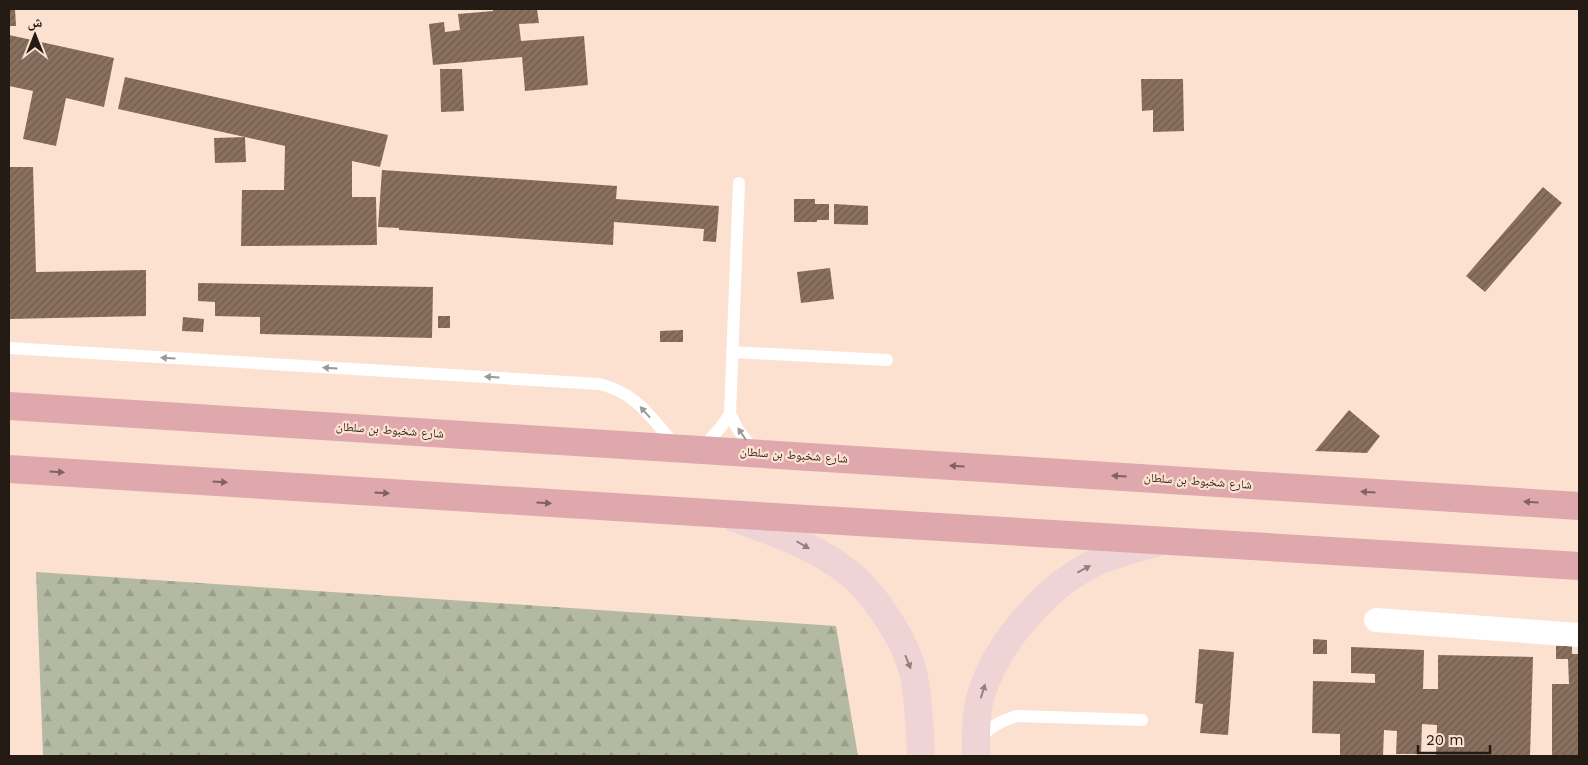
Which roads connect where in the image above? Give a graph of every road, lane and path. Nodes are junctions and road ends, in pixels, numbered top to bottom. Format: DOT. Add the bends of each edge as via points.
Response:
graph roads {
  1 [pos="739,182"];
  2 [pos="9,348"];
  3 [pos="732,352"];
  4 [pos="887,360"];
  5 [pos="9,406"];
  6 [pos="730,414"];
  7 [pos="689,449"];
  8 [pos="756,453"];
  9 [pos="15,473"];
  10 [pos="1579,506"];
  11 [pos="726,514"];
  12 [pos="1163,541"];
  13 [pos="1579,566"];
  14 [pos="1376,620"];
  15 [pos="1579,635"];
  16 [pos="1142,720"];
  17 [pos="976,750"];
  18 [pos="921,756"];
  1 -- 3 [label="lane"];
  7 -- 2 [label="lane, one-way" via="624,392 599,384"];
  3 -- 4 [label="lane"];
  3 -- 6 [label="lane"];
  5 -- 7 [label="main road, شارع شخبوط بن سلطان"];
  6 -- 7 [label="lane" via="712,439"];
  8 -- 6 [label="lane, one-way"];
  7 -- 8 [label="main road, شارع شخبوط بن سلطان"];
  10 -- 8 [label="main road, شارع شخبوط بن سلطان, one-way"];
  9 -- 11 [label="main road, one-way"];
  11 -- 12 [label="main road"];
  11 -- 18 [label="street, one-way" via="795,540 842,567 873,596 898,637 913,675 920,717"];
  12 -- 13 [label="main road"];
  17 -- 12 [label="street, one-way" via="976,723 982,692 1013,632 1071,576 1100,560"];
  14 -- 15 [label="street"];
  16 -- 17 [label="lane" via="1017,716 989,728"];
}
